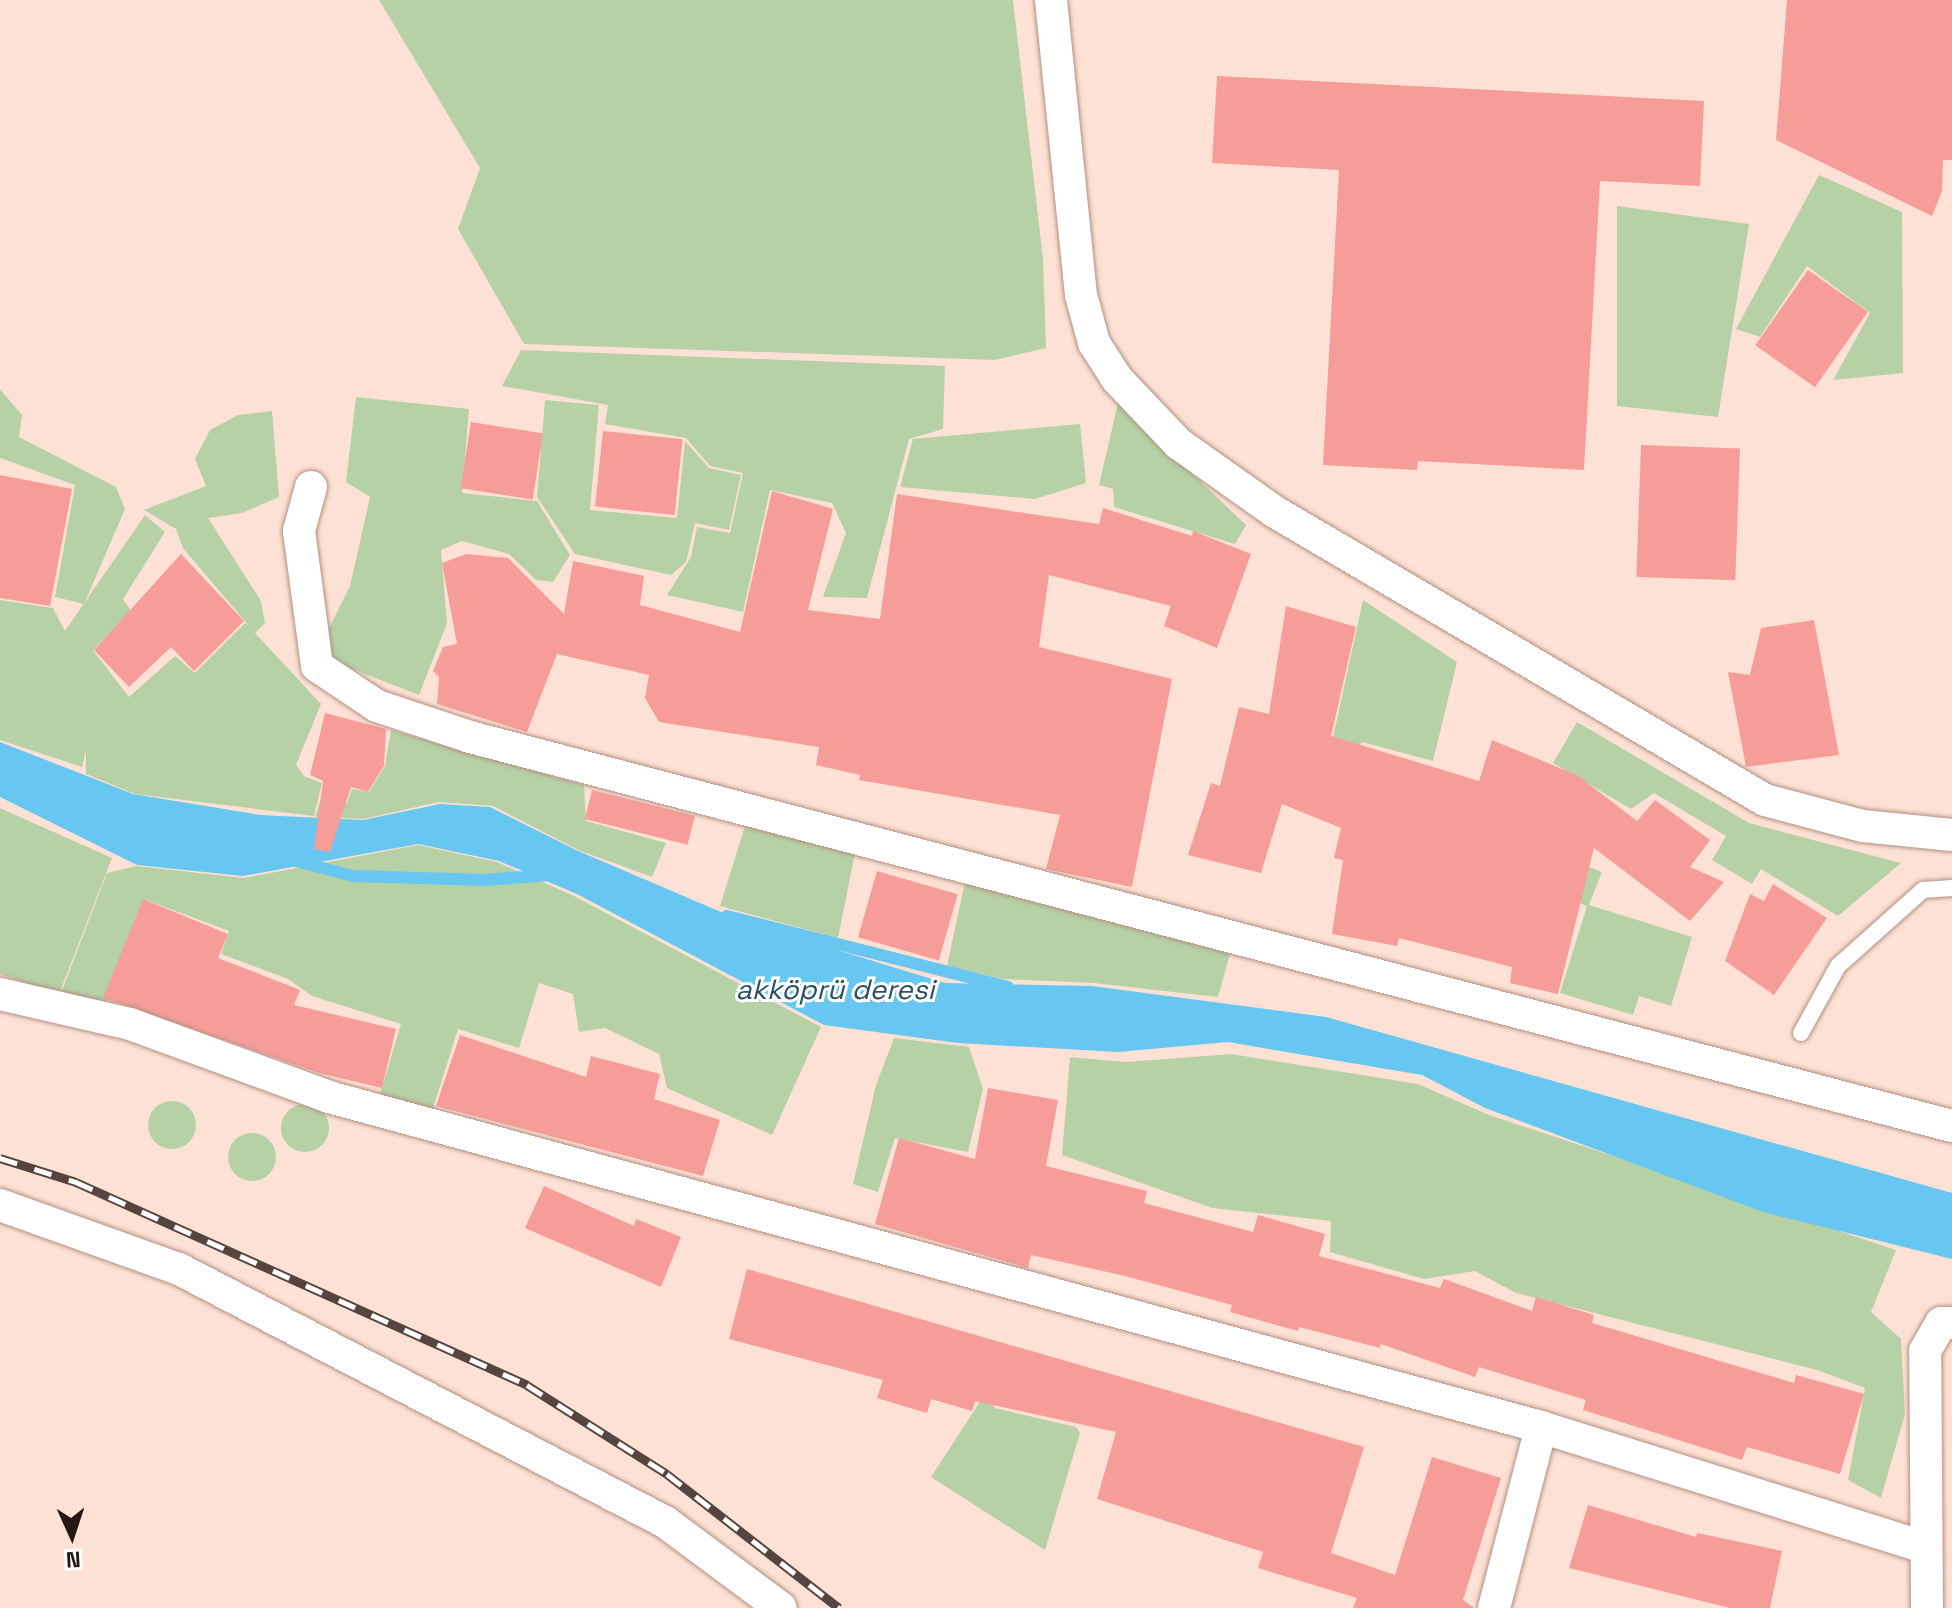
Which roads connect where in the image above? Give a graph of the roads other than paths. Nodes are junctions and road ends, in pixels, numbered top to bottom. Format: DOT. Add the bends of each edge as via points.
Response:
graph roads {
  1 [pos="1051,0"];
  2 [pos="311,487"];
  3 [pos="1952,835"];
  4 [pos="1952,888"];
  5 [pos="0,994"];
  6 [pos="1801,1033"];
  7 [pos="1952,1126"];
  8 [pos="0,1205"];
  9 [pos="1952,1323"];
  10 [pos="1541,1427"];
  11 [pos="1925,1547"];
  12 [pos="781,1608"];
  13 [pos="1494,1608"];
  14 [pos="1927,1608"];
  1 -- 3 [label="street" via="1075,248 1094,343 1117,379 1179,444 1275,512 1765,800 1863,826"];
  2 -- 7 [label="street" via="299,531 317,666 377,706 501,745"];
  4 -- 6 [label="lane" via="1923,890 1838,966"];
  5 -- 10 [label="street" via="130,1024 329,1097"];
  8 -- 12 [label="street" via="193,1276 665,1522"];
  9 -- 11 [label="street" via="1941,1323 1925,1351"];
  10 -- 11 [label="street"];
  10 -- 13 [label="street"];
  11 -- 14 [label="street"];
}
